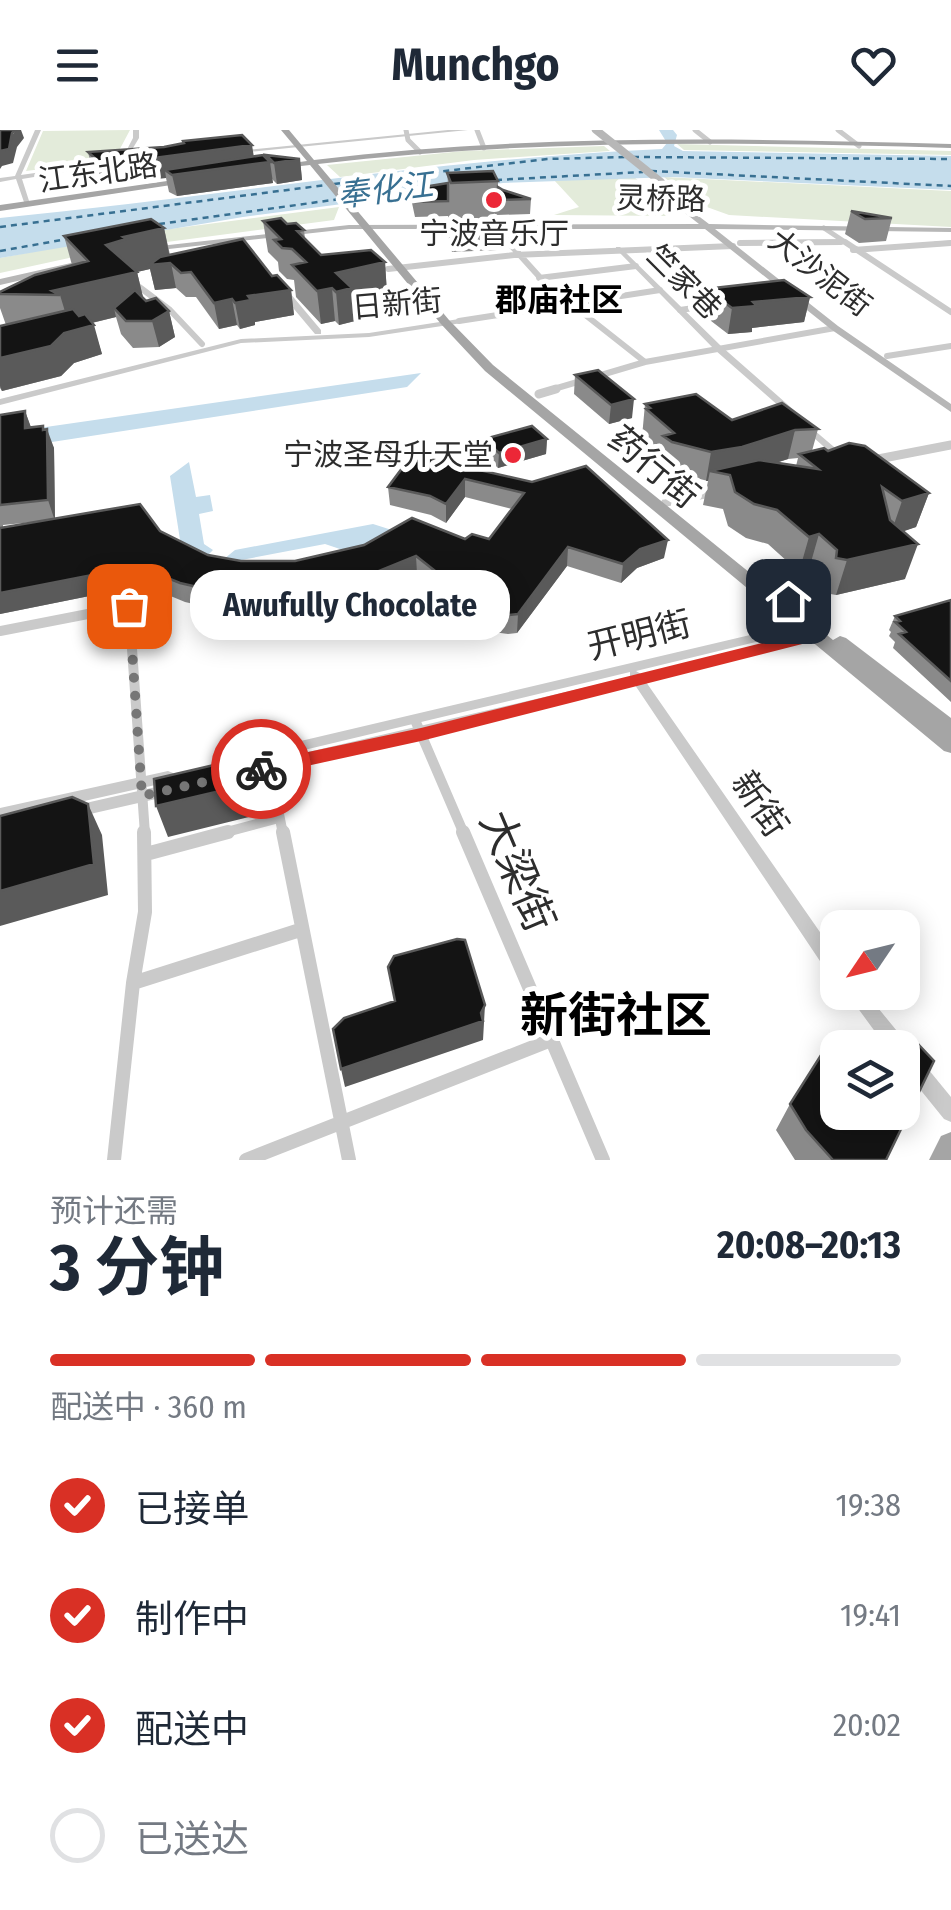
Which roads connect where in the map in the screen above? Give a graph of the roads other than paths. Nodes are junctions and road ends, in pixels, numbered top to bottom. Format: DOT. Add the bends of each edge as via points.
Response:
graph roads {
  1 [pos="38,130"];
  2 [pos="136,130"];
  3 [pos="284,130"];
  4 [pos="295,130"];
  5 [pos="465,130"];
  6 [pos="477,130"];
  7 [pos="588,130"];
  8 [pos="596,130"];
  9 [pos="694,130"];
  10 [pos="838,130"];
  11 [pos="406,133"];
  12 [pos="708,140"];
  13 [pos="655,141"];
  14 [pos="299,144"];
  15 [pos="858,145"];
  16 [pos="483,147"];
  17 [pos="951,148"];
  18 [pos="225,151"];
  19 [pos="419,151"];
  20 [pos="136,160"];
  21 [pos="122,161"];
  22 [pos="321,168"];
  23 [pos="259,172"];
  24 [pos="18,176"];
  25 [pos="0,178"];
  26 [pos="656,182"];
  27 [pos="27,204"];
  28 [pos="0,210"];
  29 [pos="709,224"];
  30 [pos="368,226"];
  31 [pos="498,227"];
  32 [pos="824,228"];
  33 [pos="948,230"];
  34 [pos="236,238"];
  35 [pos="842,242"];
  36 [pos="950,243"];
  37 [pos="736,244"];
  38 [pos="162,247"];
  39 [pos="618,248"];
  40 [pos="853,250"];
  41 [pos="248,252"];
  42 [pos="514,255"];
  43 [pos="95,258"];
  44 [pos="175,258"];
  45 [pos="636,266"];
  46 [pos="399,267"];
  47 [pos="269,274"];
  48 [pos="152,278"];
  49 [pos="539,278"];
  50 [pos="0,279"];
  51 [pos="660,290"];
  52 [pos="793,296"];
  53 [pos="774,298"];
  54 [pos="568,302"];
  55 [pos="719,305"];
  56 [pos="680,310"];
  57 [pos="951,312"];
  58 [pos="450,323"];
  59 [pos="835,328"];
  60 [pos="318,332"];
  61 [pos="202,344"];
  62 [pos="951,346"];
  63 [pos="718,348"];
  64 [pos="887,356"];
  65 [pos="645,362"];
  66 [pos="538,394"];
  67 [pos="0,400"];
  68 [pos="951,403"];
  69 [pos="951,444"];
  70 [pos="867,462"];
  71 [pos="850,465"];
  72 [pos="836,468"];
  73 [pos="721,491"];
  74 [pos="666,502"];
  75 [pos="810,629"];
  76 [pos="0,631"];
  77 [pos="634,674"];
  78 [pos="418,728"];
  79 [pos="951,728"];
  80 [pos="951,746"];
  81 [pos="268,761"];
  82 [pos="232,769"];
  83 [pos="178,781"];
  84 [pos="142,789"];
  85 [pos="0,814"];
  86 [pos="279,818"];
  87 [pos="0,829"];
  88 [pos="146,854"];
  89 [pos="300,930"];
  90 [pos="820,947"];
  91 [pos="132,983"];
  92 [pos="869,1010"];
  93 [pos="885,1030"];
  94 [pos="551,1040"];
  95 [pos="920,1074"];
  96 [pos="951,1112"];
  97 [pos="341,1123"];
  98 [pos="951,1146"];
  99 [pos="114,1160"];
  100 [pos="246,1160"];
  101 [pos="350,1160"];
  102 [pos="603,1160"];
  103 [pos="943,1160"];
  1 -- 24 [label="street"];
  2 -- 21 [label="street"];
  3 -- 14 [label="main road"];
  4 -- 14 [label="main road"];
  5 -- 11 [label="street"];
  6 -- 16 [label="street"];
  7 -- 26 [label="main road, bridge"];
  8 -- 26 [label="main road, bridge"];
  9 -- 12 [label="street"];
  10 -- 15 [label="street"];
  11 -- 14 [label="street"];
  11 -- 19 [label="street"];
  12 -- 13 [label="main road"];
  12 -- 13 [label="main road"];
  12 -- 15 [label="main road"];
  13 -- 16 [label="main road"];
  14 -- 18 [label="street"];
  14 -- 22 [label="main road, 药行街"];
  15 -- 17 [label="main road"];
  16 -- 19 [label="main road"];
  19 -- 22 [label="main road"];
  20 -- 21 [label="street"];
  21 -- 24 [label="street"];
  22 -- 23 [label="main road"];
  22 -- 30 [label="main road, 药行街"];
  24 -- 25 [label="street"];
  24 -- 27 [label="street"];
  26 -- 29 [label="main road, 大沙泥街"];
  27 -- 28 [label="main road, 江东北路"];
  27 -- 28 [label="main road, 江东北路" via="205,179"];
  29 -- 30 [label="main road, 灵桥路"];
  29 -- 31 [label="main road, 灵桥路"];
  29 -- 32 [label="main road, 灵桥路"];
  29 -- 33 [label="main road, 灵桥路"];
  29 -- 37 [label="main road, 大沙泥街"];
  30 -- 31 [label="main road, 灵桥路"];
  30 -- 34 [label="main road"];
  30 -- 38 [label="main road" via="141,248"];
  30 -- 46 [label="main road, 药行街"];
  31 -- 42 [label="street"];
  32 -- 33 [label="main road, 灵桥路"];
  32 -- 35 [label="street"];
  33 -- 36 [label="street" via="938,239"];
  34 -- 38 [label="main road"];
  34 -- 41 [label="street"];
  35 -- 37 [label="street"];
  35 -- 40 [label="street"];
  36 -- 40 [label="street"];
  37 -- 39 [label="street"];
  37 -- 52 [label="main road, 大沙泥街"];
  37 -- 64 [label="main road, 大沙泥街"];
  38 -- 44 [label="street"];
  39 -- 42 [label="street"];
  39 -- 45 [label="street, 竺家巷"];
  40 -- 57 [label="street"];
  42 -- 46 [label="street"];
  42 -- 49 [label="street"];
  43 -- 50 [label="main road"];
  45 -- 49 [label="street"];
  45 -- 51 [label="street, 竺家巷"];
  46 -- 58 [label="main road, 药行街"];
  47 -- 60 [label="street"];
  48 -- 61 [label="street" via="134,282"];
  49 -- 54 [label="street"];
  51 -- 54 [label="street"];
  51 -- 56 [label="street, 竺家巷"];
  52 -- 53 [label="street"];
  52 -- 59 [label="main road, 大沙泥街"];
  54 -- 58 [label="street"];
  54 -- 65 [label="street"];
  55 -- 56 [label="street"];
  56 -- 63 [label="street, 竺家巷"];
  58 -- 60 [label="street, 日新街"];
  58 -- 66 [label="main road, 药行街"];
  58 -- 67 [label="street, 日新街" via="241,341"];
  58 -- 75 [label="main road, 药行街" via="489,368"];
  59 -- 63 [label="street"];
  59 -- 68 [label="main road, 大沙泥街"];
  60 -- 61 [label="street, 日新街"];
  61 -- 67 [label="street, 日新街"];
  62 -- 64 [label="street"];
  63 -- 65 [label="street"];
  63 -- 71 [label="street, 竺家巷"];
  64 -- 68 [label="main road, 大沙泥街"];
  65 -- 66 [label="street"];
  66 -- 74 [label="main road, 药行街"];
  69 -- 70 [label="street"];
  71 -- 72 [label="street"];
  73 -- 74 [label="street"];
  74 -- 75 [label="main road, 药行街"];
  75 -- 77 [label="street, 开明街"];
  75 -- 79 [label="main road, 药行街"];
  75 -- 80 [label="main road, 药行街"];
  76 -- 84 [label="street" via="129,606"];
  77 -- 78 [label="street, 开明街"];
  77 -- 90 [label="street, 新街"];
  78 -- 81 [label="street, 开明街"];
  78 -- 94 [label="street, 大梁街"];
  81 -- 82 [label="street, 开明街"];
  81 -- 86 [label="street"];
  83 -- 84 [label="street"];
  84 -- 85 [label="street"];
  84 -- 87 [label="street"];
  84 -- 88 [label="street"];
  86 -- 88 [label="street"];
  86 -- 89 [label="street"];
  88 -- 91 [label="street" via="146,912"];
  89 -- 91 [label="street"];
  89 -- 97 [label="street"];
  91 -- 99 [label="street"];
  92 -- 93 [label="street"];
  94 -- 97 [label="street"];
  94 -- 102 [label="street, 大梁街"];
  95 -- 96 [label="street"];
  97 -- 100 [label="street"];
  97 -- 101 [label="street"];
  98 -- 103 [label="main road"];
}
